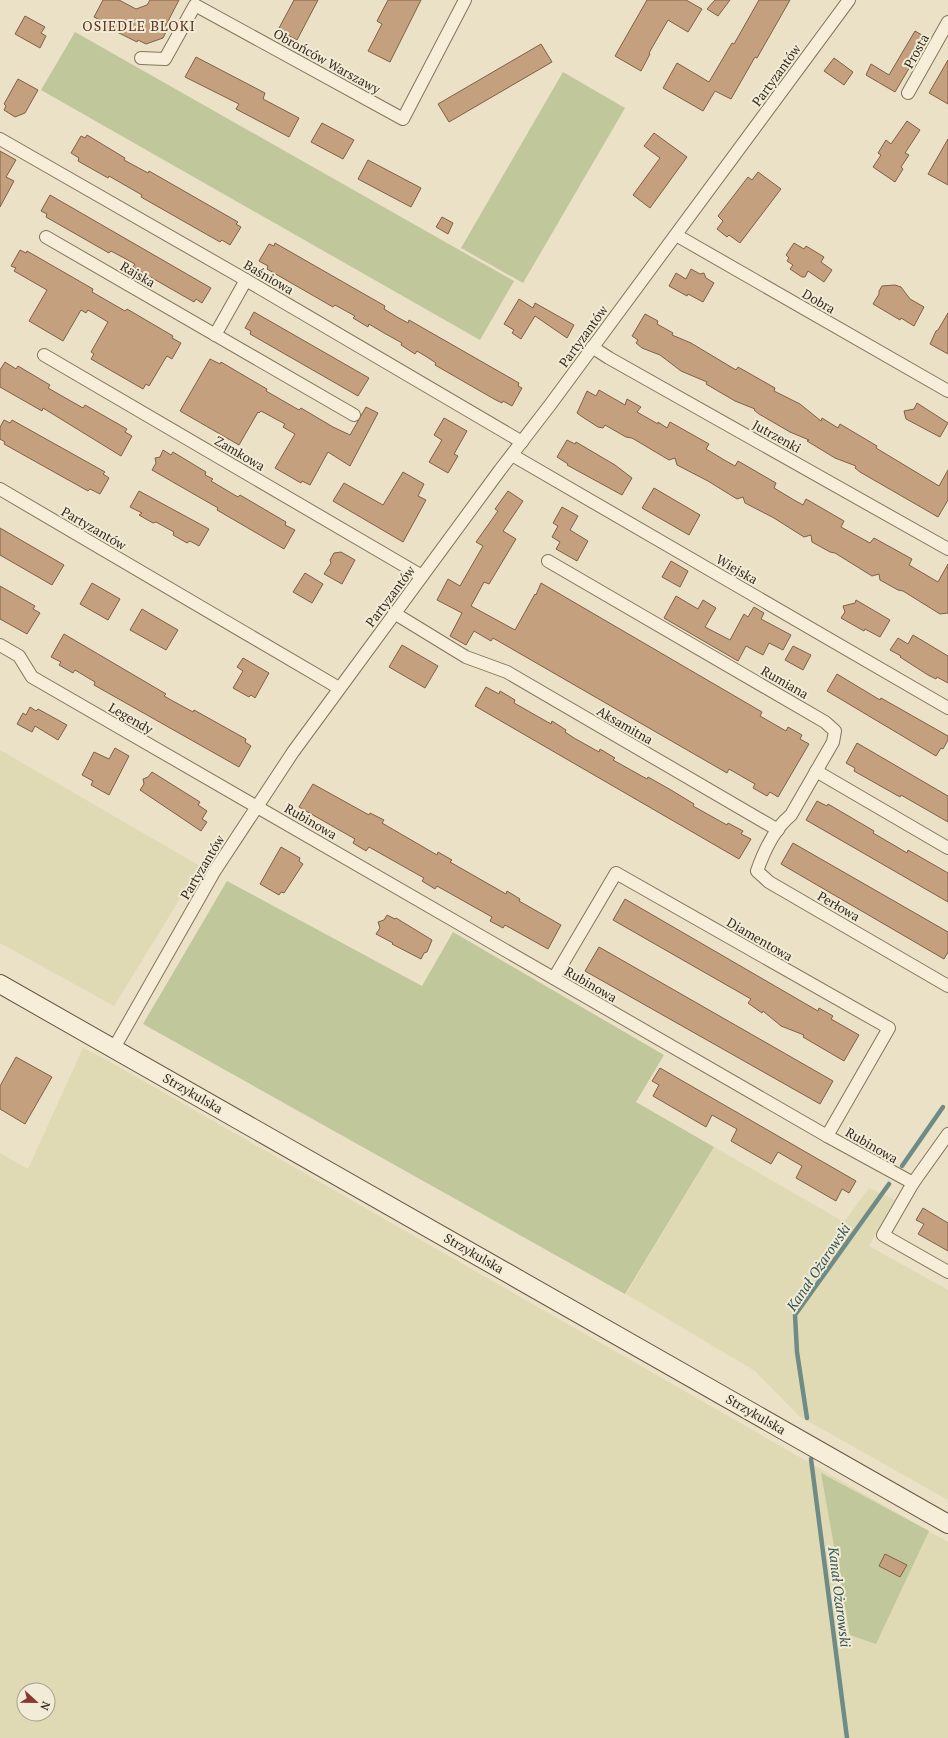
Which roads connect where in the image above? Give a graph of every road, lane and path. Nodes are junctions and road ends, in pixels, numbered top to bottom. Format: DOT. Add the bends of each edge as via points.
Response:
graph roads {
  1 [pos="465,0"];
  2 [pos="850,0"];
  3 [pos="948,22"];
  4 [pos="141,58"];
  5 [pos="908,94"];
  6 [pos="0,139"];
  7 [pos="676,236"];
  8 [pos="46,237"];
  9 [pos="246,280"];
  10 [pos="215,335"];
  11 [pos="592,347"];
  12 [pos="44,355"];
  13 [pos="948,391"];
  14 [pos="354,415"];
  15 [pos="522,442"];
  16 [pos="512,454"];
  17 [pos="0,489"];
  18 [pos="948,549"];
  19 [pos="548,561"];
  20 [pos="422,576"];
  21 [pos="394,614"];
  22 [pos="0,645"];
  23 [pos="340,688"];
  24 [pos="948,708"];
  25 [pos="816,771"];
  26 [pos="256,806"];
  27 [pos="778,830"];
  28 [pos="948,848"];
  29 [pos="554,978"];
  30 [pos="0,984"];
  31 [pos="948,986"];
  32 [pos="114,1048"];
  33 [pos="948,1134"];
  34 [pos="827,1136"];
  35 [pos="913,1183"];
  36 [pos="948,1272"];
  37 [pos="948,1524"];
  1 -- 4 [label="street, Obrońców Warszawy" via="403,119 194,4 164,59"];
  2 -- 7 [label="street, Partyzantów"];
  3 -- 5 [label="street, Prosta"];
  6 -- 9 [label="street, Baśniowa"];
  7 -- 11 [label="street, Partyzantów"];
  7 -- 13 [label="street, Dobra"];
  8 -- 10 [label="street, Rajska"];
  9 -- 10 [label="street"];
  9 -- 15 [label="street, Baśniowa"];
  10 -- 14 [label="street, Rajska"];
  11 -- 15 [label="street, Partyzantów"];
  11 -- 18 [label="street, Jutrzenki"];
  12 -- 20 [label="street, Zamkowa"];
  15 -- 16 [label="street, Partyzantów"];
  16 -- 20 [label="street, Partyzantów"];
  16 -- 24 [label="street, Wiejska"];
  17 -- 23 [label="street, Partyzantów"];
  19 -- 25 [label="street, Rumiana" via="825,722 835,731 833,742"];
  20 -- 21 [label="street, Partyzantów"];
  21 -- 23 [label="street, Partyzantów"];
  21 -- 27 [label="street, Aksamitna" via="466,657 507,672"];
  22 -- 26 [label="street, Legendy" via="19,656 32,677"];
  23 -- 26 [label="street, Partyzantów"];
  25 -- 27 [label="street" via="791,815"];
  25 -- 28 [label="street"];
  26 -- 29 [label="street, Rubinowa"];
  26 -- 32 [label="street, Partyzantów" via="214,872"];
  27 -- 31 [label="street, Perłowa" via="757,871 769,882"];
  29 -- 34 [label="street, Rubinowa"];
  29 -- 34 [label="street, Diamentowa" via="616,873 889,1028"];
  30 -- 32 [label="street, Strzykulska"];
  32 -- 37 [label="street, Strzykulska"];
  33 -- 35 [label="street"];
  34 -- 35 [label="street, Rubinowa"];
  35 -- 36 [label="street" via="883,1234"];
}
